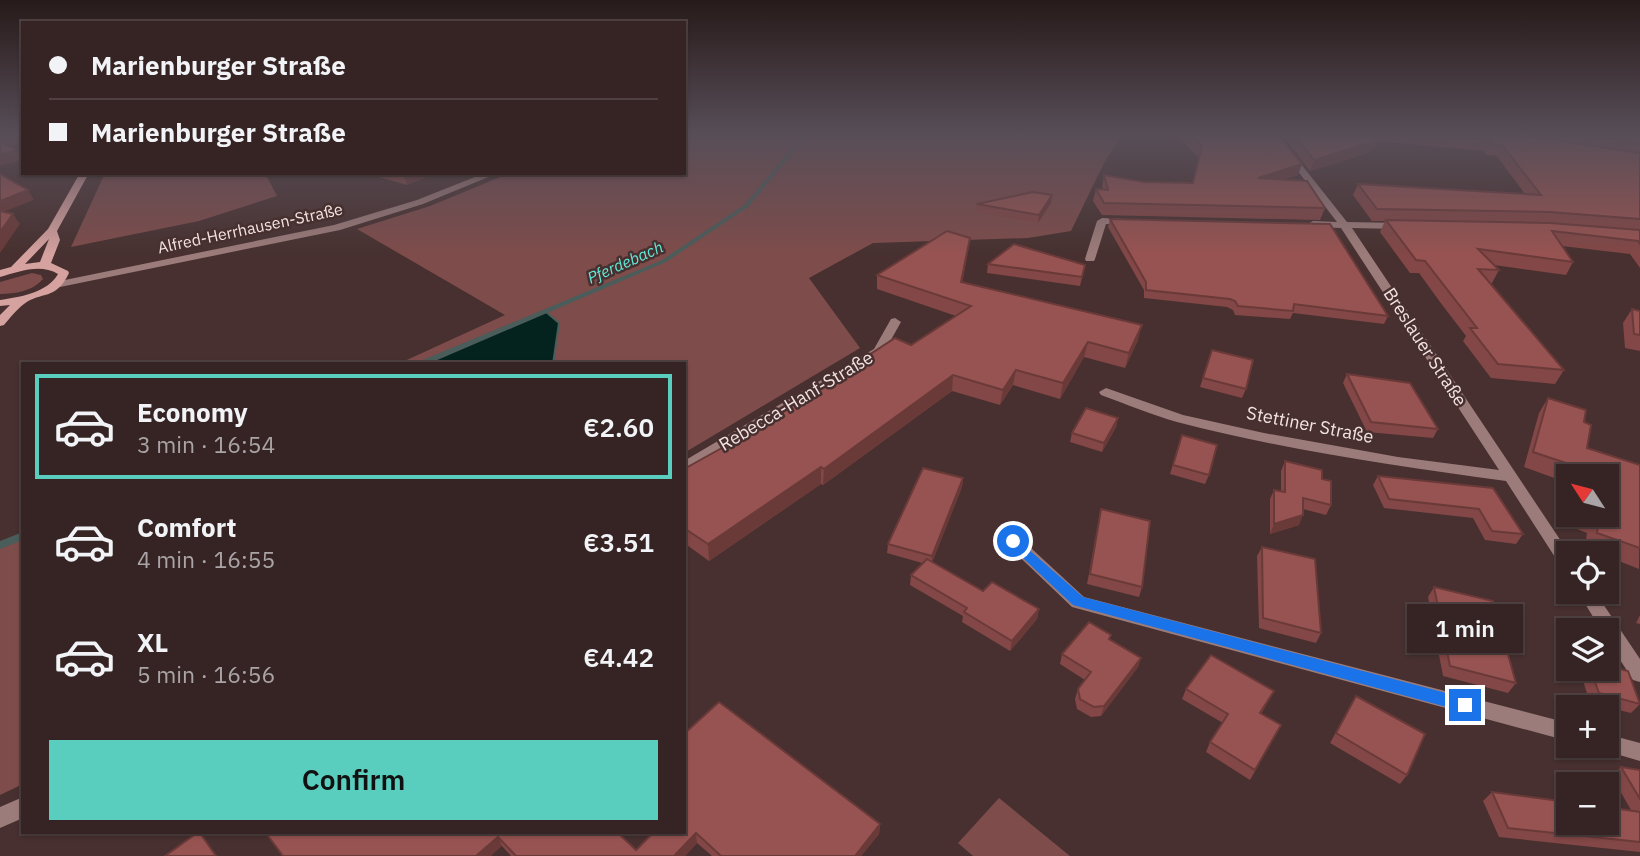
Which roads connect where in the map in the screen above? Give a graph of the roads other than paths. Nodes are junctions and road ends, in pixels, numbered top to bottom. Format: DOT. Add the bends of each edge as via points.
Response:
graph roads {
  1 [pos="84,175"];
  2 [pos="489,175"];
  3 [pos="1305,175"];
  4 [pos="1143,223"];
  5 [pos="1298,224"];
  6 [pos="1344,224"];
  7 [pos="1410,226"];
  8 [pos="52,231"];
  9 [pos="1090,259"];
  10 [pos="44,266"];
  11 [pos="131,268"];
  12 [pos="15,269"];
  13 [pos="64,273"];
  14 [pos="0,274"];
  15 [pos="55,285"];
  16 [pos="21,299"];
  17 [pos="0,303"];
  18 [pos="0,322"];
  19 [pos="895,322"];
  20 [pos="1106,392"];
  21 [pos="686,467"];
  22 [pos="1511,477"];
  23 [pos="1013,541"];
  24 [pos="1556,546"];
  25 [pos="1594,604"];
  26 [pos="1640,674"];
  27 [pos="1556,729"];
  28 [pos="1619,746"];
  29 [pos="1640,752"];
  30 [pos="21,808"];
  31 [pos="0,818"];
  1 -- 8 [label="main road"];
  2 -- 11 [label="street, Alfred-Herrhausen-Straße" via="420,202 329,229"];
  3 -- 6 [label="street, Breslauer Straße"];
  4 -- 9 [label="street" via="1102,221"];
  5 -- 6 [label="street"];
  6 -- 7 [label="street"];
  6 -- 22 [label="street, Breslauer Straße"];
  8 -- 10 [label="main road" via="55,240"];
  8 -- 12 [label="main road"];
  10 -- 12 [label="main road"];
  10 -- 13 [label="main road"];
  11 -- 13 [label="street, Alfred-Herrhausen-Straße"];
  11 -- 15 [label="street, Alfred-Herrhausen-Straße"];
  12 -- 14 [label="main road"];
  13 -- 15 [label="main road"];
  15 -- 16 [label="main road"];
  16 -- 17 [label="main road"];
  16 -- 18 [label="main road"];
  19 -- 21 [label="street, Rebecca-Hanf-Straße" via="878,351"];
  20 -- 22 [label="street, Stettiner Straße" via="1179,418 1277,439 1384,460"];
  22 -- 24 [label="street, Breslauer Straße"];
  23 -- 27 [label="street" via="1078,602"];
  25 -- 26 [label="street"];
  28 -- 29 [label="street"];
  30 -- 31 [label="street"];
}
